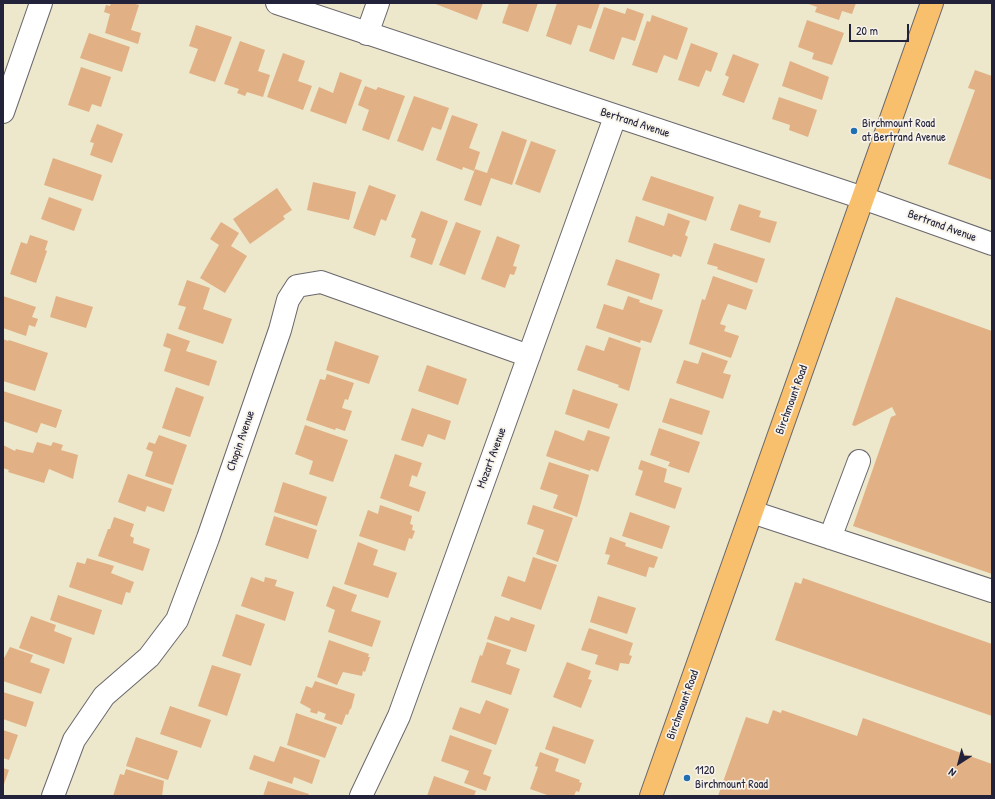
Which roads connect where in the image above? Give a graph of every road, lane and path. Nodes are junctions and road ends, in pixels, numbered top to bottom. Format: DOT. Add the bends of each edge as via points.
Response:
graph roads {
  1 [pos="41,3"];
  2 [pos="277,3"];
  3 [pos="378,3"];
  4 [pos="932,3"];
  5 [pos="367,34"];
  6 [pos="3,112"];
  7 [pos="615,117"];
  8 [pos="863,198"];
  9 [pos="992,244"];
  10 [pos="528,356"];
  11 [pos="859,461"];
  12 [pos="752,512"];
  13 [pos="830,538"];
  14 [pos="992,591"];
  15 [pos="53,796"];
  16 [pos="361,796"];
  17 [pos="650,796"];
  1 -- 6 [label="street"];
  2 -- 5 [label="street, Bertrand Avenue"];
  3 -- 5 [label="street"];
  4 -- 8 [label="main road, Birchmount Road"];
  5 -- 7 [label="street, Bertrand Avenue"];
  7 -- 8 [label="street, Bertrand Avenue"];
  7 -- 10 [label="street, Mozart Avenue"];
  8 -- 9 [label="street, Bertrand Avenue"];
  8 -- 12 [label="main road, Birchmount Road"];
  10 -- 15 [label="street, Chopin Avenue" via="321,282 297,286 288,300 234,464 177,620 149,657 104,696 74,740"];
  10 -- 16 [label="street, Mozart Avenue" via="399,716"];
  11 -- 13 [label="street"];
  12 -- 13 [label="street"];
  12 -- 17 [label="main road, Birchmount Road"];
  13 -- 14 [label="street"];
}
